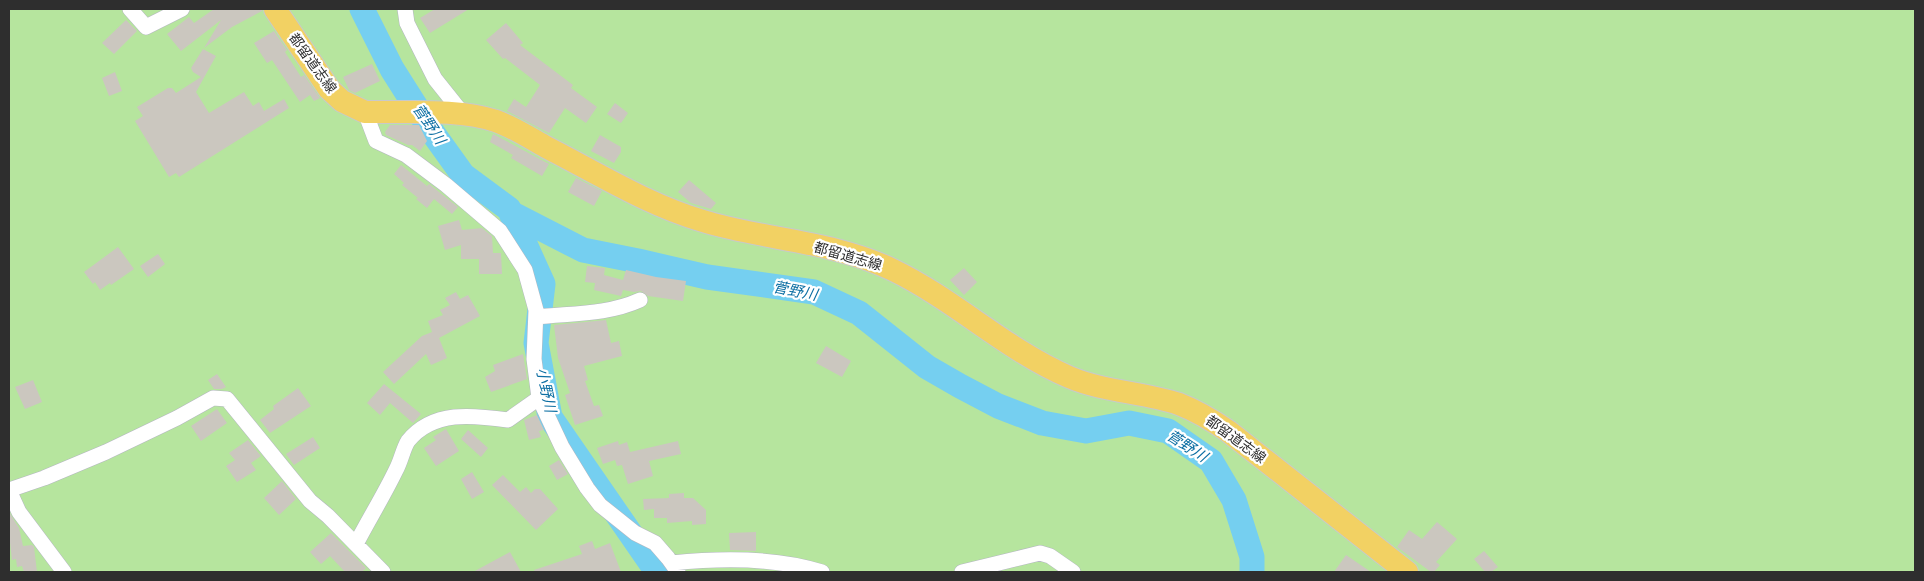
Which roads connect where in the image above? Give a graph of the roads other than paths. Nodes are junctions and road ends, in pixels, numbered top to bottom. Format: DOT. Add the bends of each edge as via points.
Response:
graph roads {
  1 [pos="130,9"];
  2 [pos="182,9"];
  3 [pos="275,9"];
  4 [pos="405,9"];
  5 [pos="365,112"];
  6 [pos="463,114"];
  7 [pos="640,300"];
  8 [pos="536,317"];
  9 [pos="539,398"];
  10 [pos="9,490"];
  11 [pos="12,507"];
  12 [pos="356,544"];
  13 [pos="675,568"];
  14 [pos="64,572"];
  15 [pos="383,572"];
  16 [pos="822,572"];
  17 [pos="962,572"];
  18 [pos="1074,572"];
  19 [pos="1407,572"];
  1 -- 2 [label="street" via="146,27"];
  3 -- 5 [label="main road, 都留道志線" via="329,89 342,101"];
  4 -- 6 [label="street" via="407,23 435,79"];
  5 -- 6 [label="main road, 都留道志線"];
  5 -- 8 [label="street" via="376,141 406,155 500,231 525,270"];
  6 -- 19 [label="main road, 都留道志線" via="498,122 686,215 866,258 918,284 1035,360 1067,377 1178,404 1207,417"];
  7 -- 8 [label="street" via="603,312"];
  8 -- 9 [label="street" via="534,359"];
  9 -- 12 [label="street" via="508,420 453,417 428,424 408,442"];
  9 -- 13 [label="street" via="562,447 600,505 635,533 655,544"];
  10 -- 11 [label="street"];
  10 -- 12 [label="street" via="106,452 213,398 227,399 310,501"];
  11 -- 14 [label="street"];
  12 -- 15 [label="street"];
  13 -- 16 [label="street" via="718,559 800,565"];
  17 -- 18 [label="street" via="1040,553"];
}
